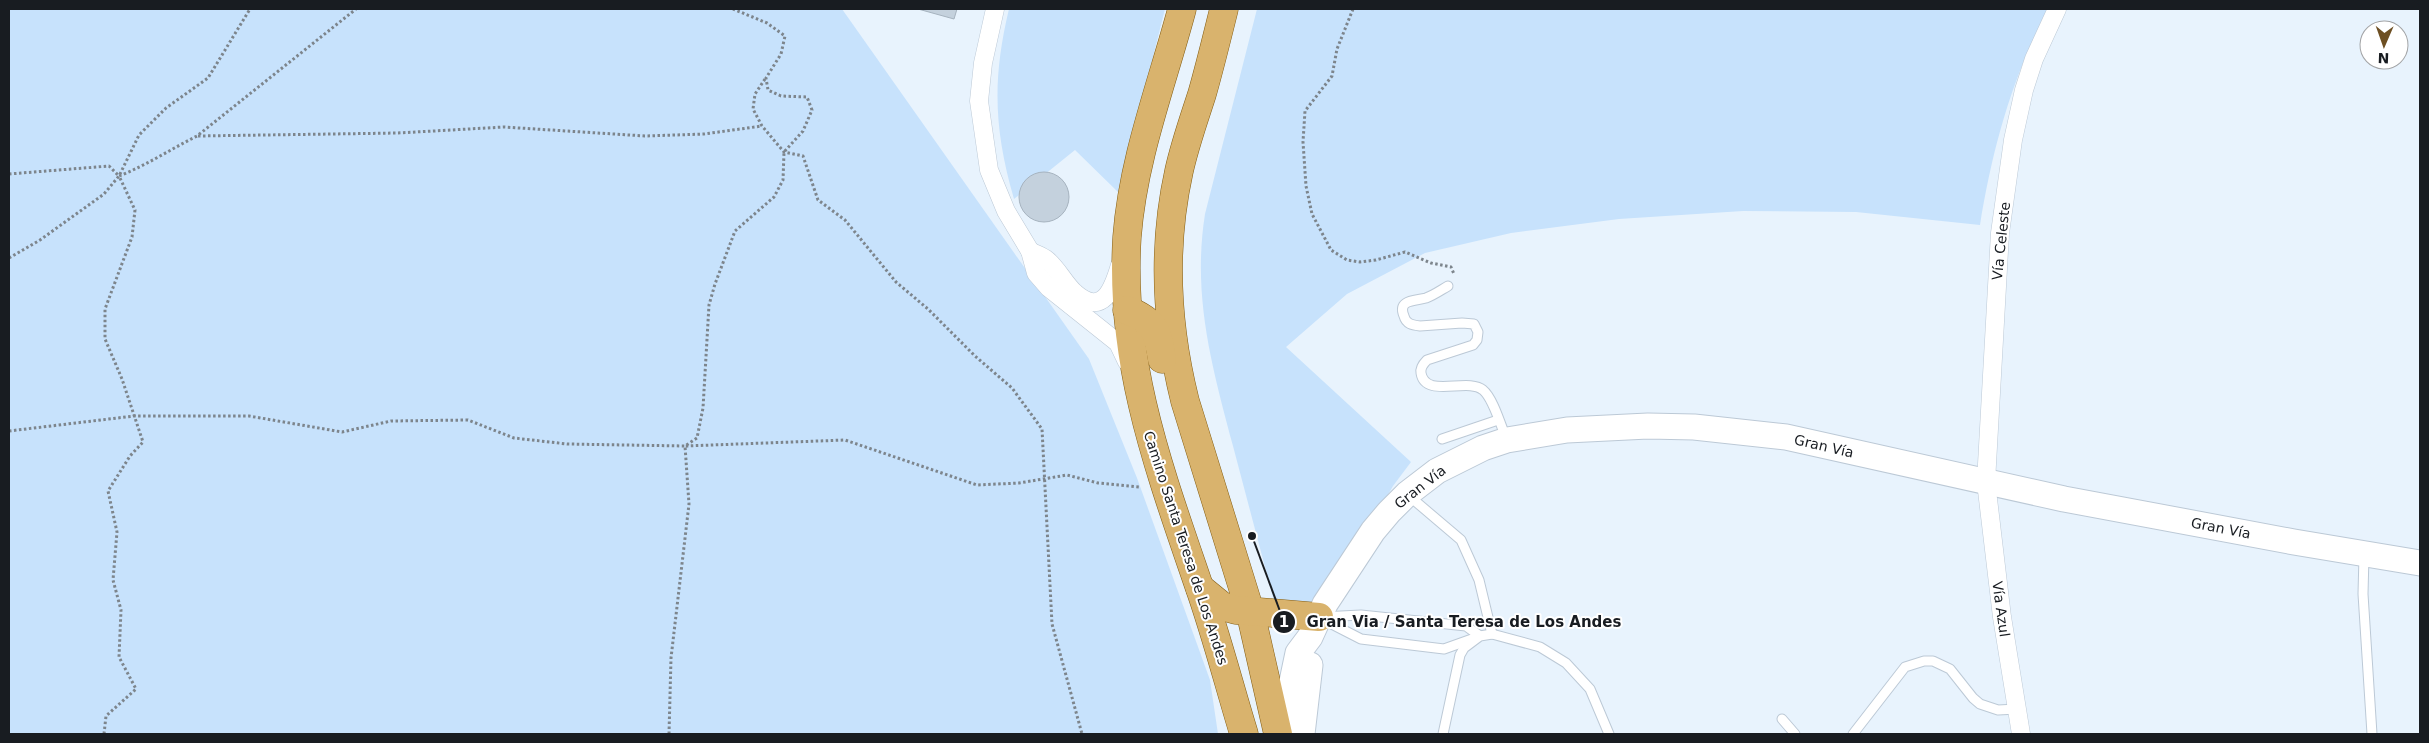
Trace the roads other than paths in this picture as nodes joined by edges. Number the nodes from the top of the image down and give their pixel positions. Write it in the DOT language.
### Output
graph roads {
  1 [pos="995,9"];
  2 [pos="1182,9"];
  3 [pos="1224,9"];
  4 [pos="2057,9"];
  5 [pos="1127,236"];
  6 [pos="1030,251"];
  7 [pos="1448,286"];
  8 [pos="1074,292"];
  9 [pos="1127,310"];
  10 [pos="1136,382"];
  11 [pos="1503,430"];
  12 [pos="1442,439"];
  13 [pos="1986,482"];
  14 [pos="1407,494"];
  15 [pos="1220,513"];
  16 [pos="2364,554"];
  17 [pos="2420,563"];
  18 [pos="1200,588"];
  19 [pos="1250,611"];
  20 [pos="1315,627"];
  21 [pos="1492,634"];
  22 [pos="1480,636"];
  23 [pos="2016,709"];
  24 [pos="1782,718"];
  25 [pos="1244,734"];
  26 [pos="1279,734"];
  27 [pos="1302,734"];
  28 [pos="1443,734"];
  29 [pos="1609,734"];
  30 [pos="1795,734"];
  31 [pos="1853,734"];
  32 [pos="2021,734"];
  33 [pos="2372,734"];
  1 -- 6 [label="street"];
  2 -- 5 [label="main road, Camino Santa Teresa de Los Andes"];
  3 -- 15 [label="main road"];
  4 -- 13 [label="street, Vía Celeste"];
  5 -- 8 [label="street"];
  5 -- 9 [label="main road, Camino Santa Teresa de Los Andes"];
  6 -- 8 [label="street"];
  6 -- 10 [label="street"];
  7 -- 11 [label="lane"];
  8 -- 9 [label="street"];
  9 -- 10 [label="main road, Camino Santa Teresa de Los Andes"];
  9 -- 15 [label="main road"];
  10 -- 18 [label="main road, Camino Santa Teresa de Los Andes"];
  11 -- 12 [label="lane"];
  11 -- 13 [label="main road, Gran Vía"];
  11 -- 14 [label="main road, Gran Vía"];
  13 -- 16 [label="main road, Gran Vía"];
  13 -- 23 [label="street, Vía Azul"];
  14 -- 20 [label="main road, Gran Vía"];
  14 -- 21 [label="lane"];
  15 -- 19 [label="main road"];
  16 -- 17 [label="main road, Gran Vía"];
  16 -- 33 [label="lane"];
  18 -- 19 [label="main road"];
  18 -- 25 [label="main road, Camino Santa Teresa de Los Andes"];
  19 -- 20 [label="main road"];
  19 -- 26 [label="main road"];
  20 -- 22 [label="lane"];
  20 -- 22 [label="lane"];
  20 -- 26 [label="main road, Gran Vía"];
  20 -- 27 [label="main road"];
  21 -- 22 [label="lane"];
  21 -- 29 [label="lane"];
  22 -- 28 [label="lane"];
  23 -- 31 [label="lane"];
  23 -- 32 [label="street, Vía Azul"];
  24 -- 30 [label="lane"];
}
